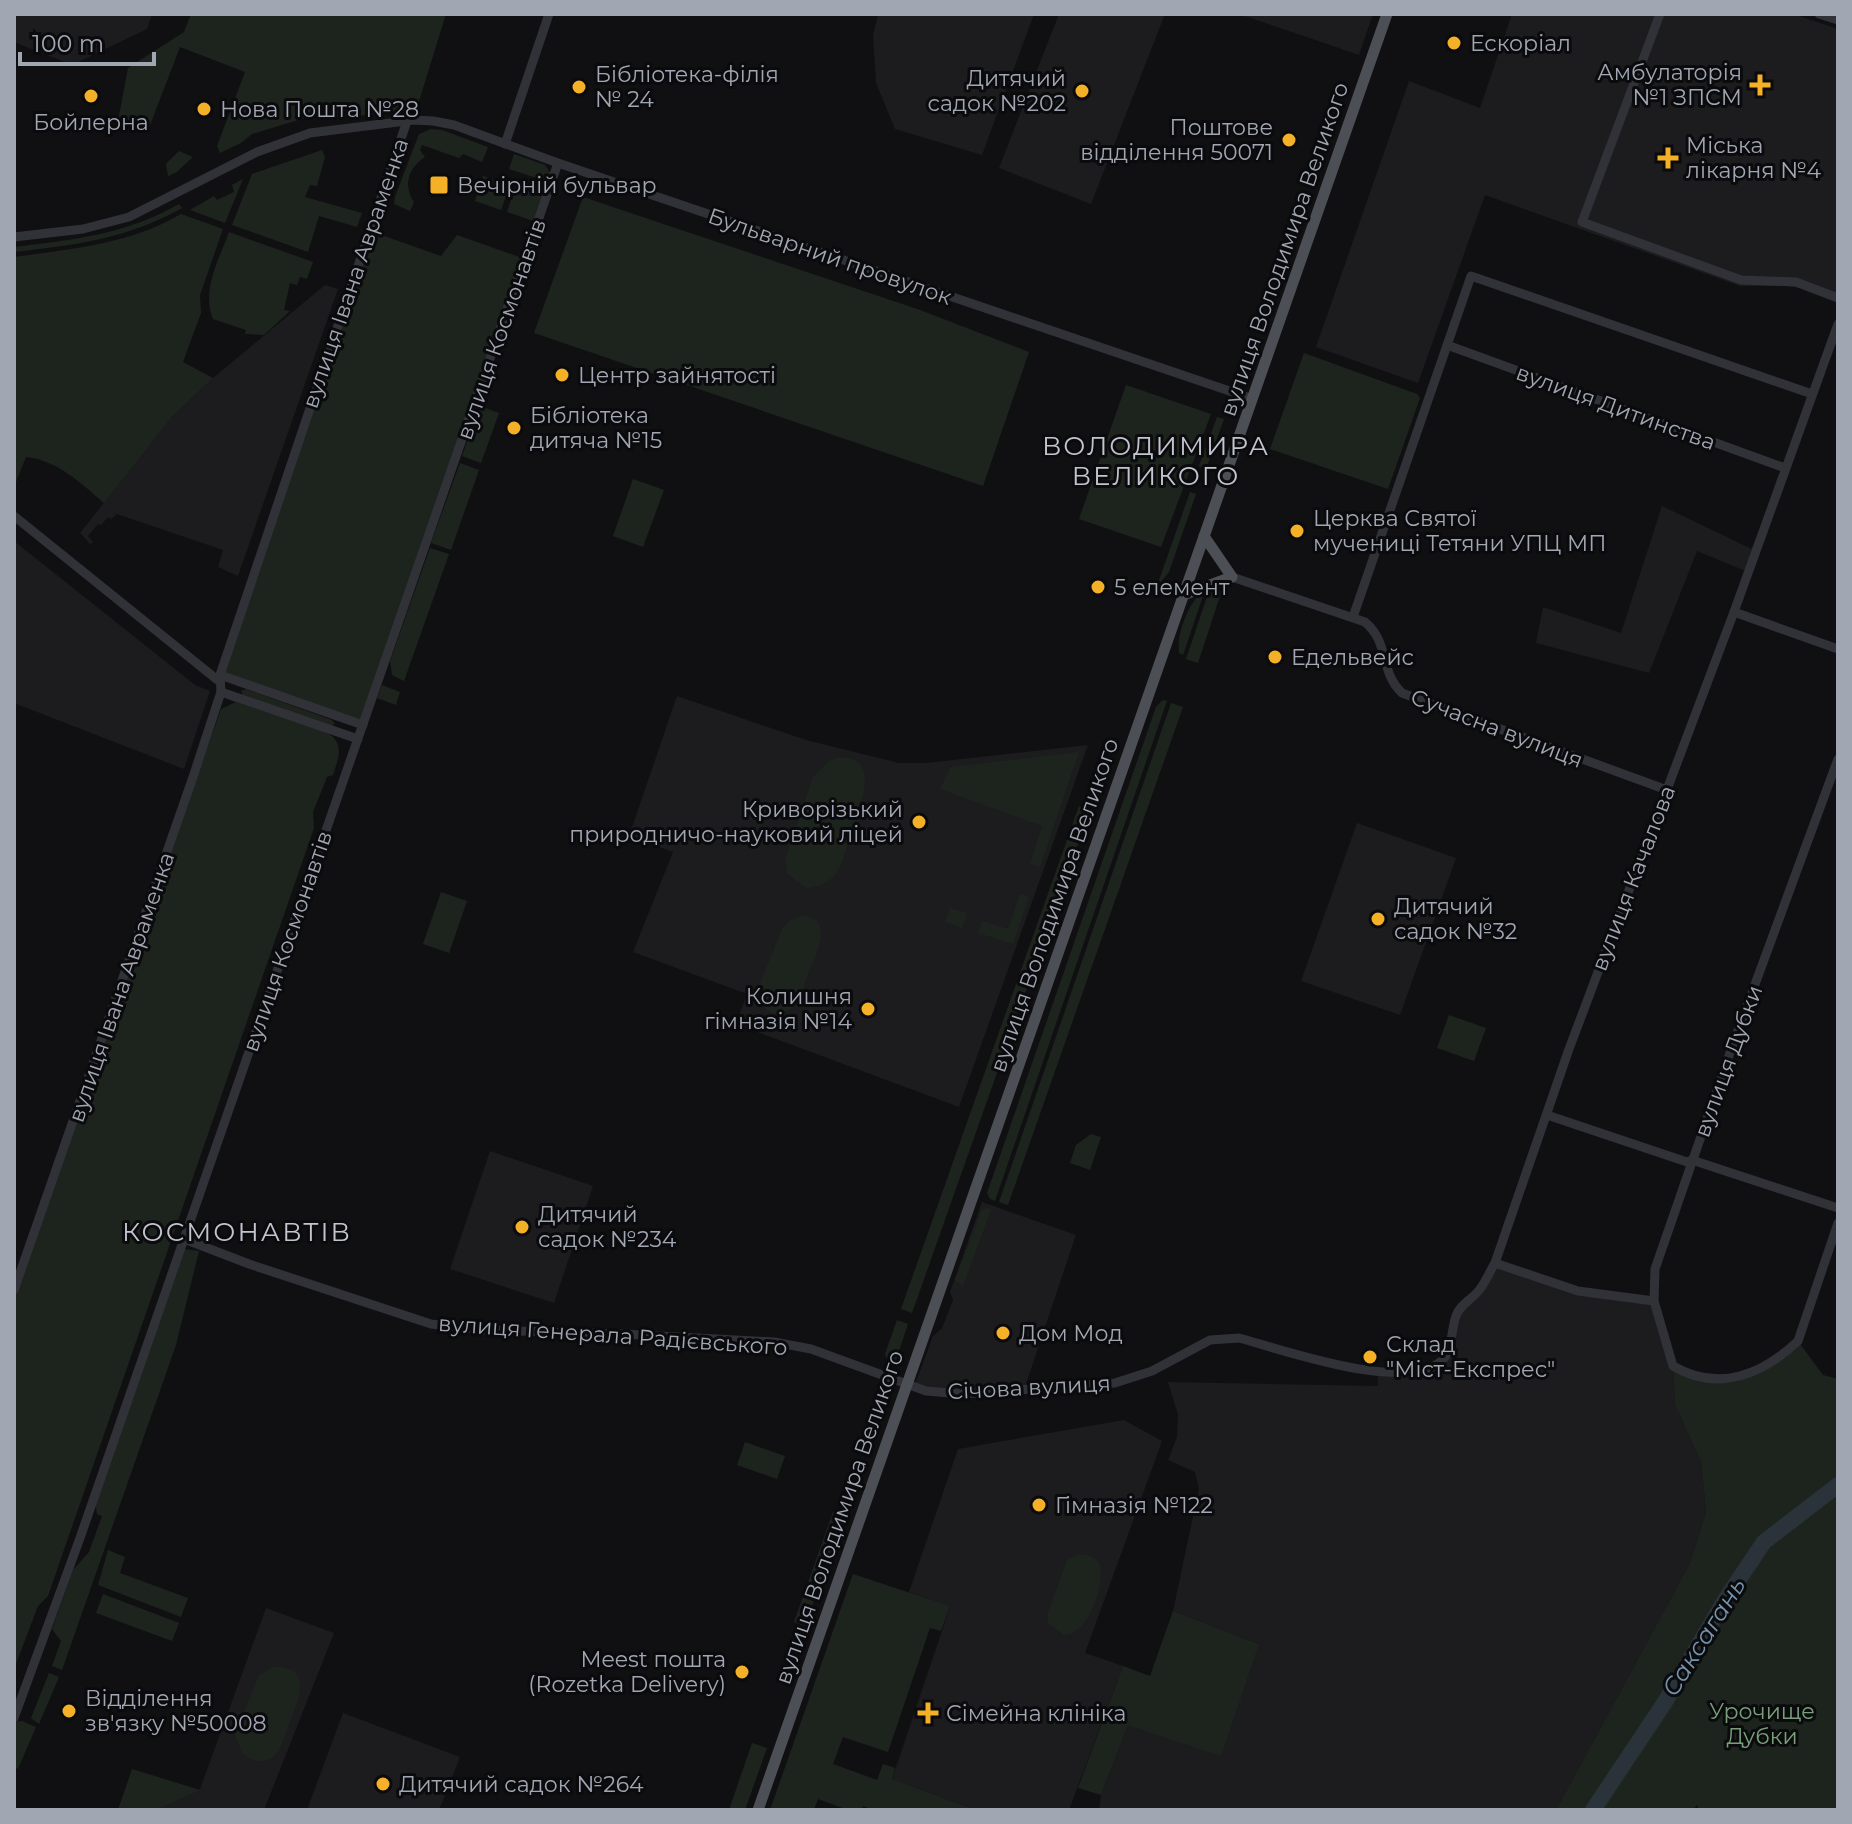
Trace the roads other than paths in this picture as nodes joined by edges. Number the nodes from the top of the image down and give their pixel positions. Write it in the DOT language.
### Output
graph roads {
  1 [pos="549,14"];
  2 [pos="1387,14"];
  3 [pos="1660,14"];
  4 [pos="1819,14"];
  5 [pos="1838,20"];
  6 [pos="407,121"];
  7 [pos="505,144"];
  8 [pos="558,163"];
  9 [pos="14,237"];
  10 [pos="1838,298"];
  11 [pos="1838,324"];
  12 [pos="1447,345"];
  13 [pos="1812,394"];
  14 [pos="1253,399"];
  15 [pos="1785,468"];
  16 [pos="14,516"];
  17 [pos="1204,536"];
  18 [pos="1232,577"];
  19 [pos="1183,595"];
  20 [pos="1734,612"];
  21 [pos="1353,617"];
  22 [pos="1838,649"];
  23 [pos="220,683"];
  24 [pos="363,725"];
  25 [pos="358,739"];
  26 [pos="1838,759"];
  27 [pos="1667,790"];
  28 [pos="1547,1115"];
  29 [pos="1692,1160"];
  30 [pos="1838,1208"];
  31 [pos="1838,1223"];
  32 [pos="184,1239"];
  33 [pos="1495,1263"];
  34 [pos="14,1290"];
  35 [pos="1654,1301"];
  36 [pos="1378,1373"];
  37 [pos="907,1384"];
  38 [pos="14,1718"];
  39 [pos="758,1810"];
  1 -- 7 [label="street"];
  2 -- 14 [label="main road, вулиця Володимира Великого"];
  3 -- 10 [label="street"];
  4 -- 5 [label="street"];
  6 -- 7 [label="street, Бульварний провулок"];
  6 -- 9 [label="street, вулиця Івана Авраменка"];
  6 -- 23 [label="street, вулиця Івана Авраменка"];
  7 -- 8 [label="street, Бульварний провулок"];
  8 -- 14 [label="street, Бульварний провулок"];
  8 -- 24 [label="street, вулиця Космонавтів"];
  11 -- 13 [label="street, вулиця Качалова"];
  12 -- 13 [label="street"];
  12 -- 15 [label="street, вулиця Дитинства"];
  12 -- 21 [label="street"];
  13 -- 15 [label="street, вулиця Качалова"];
  14 -- 17 [label="main road, вулиця Володимира Великого"];
  15 -- 20 [label="street, вулиця Качалова"];
  16 -- 23 [label="street"];
  17 -- 18 [label="main road"];
  17 -- 19 [label="main road, вулиця Володимира Великого"];
  18 -- 19 [label="main road"];
  18 -- 21 [label="street, Сучасна вулиця"];
  19 -- 37 [label="main road, вулиця Володимира Великого"];
  20 -- 22 [label="street"];
  20 -- 27 [label="street, вулиця Качалова"];
  21 -- 27 [label="street, Сучасна вулиця"];
  23 -- 24 [label="street"];
  23 -- 25 [label="street"];
  23 -- 34 [label="street, вулиця Івана Авраменка"];
  24 -- 25 [label="street, вулиця Космонавтів"];
  25 -- 32 [label="street, вулиця Космонавтів"];
  26 -- 29 [label="street, вулиця Дубки"];
  27 -- 28 [label="street, вулиця Качалова"];
  28 -- 29 [label="street"];
  28 -- 33 [label="street, вулиця Качалова"];
  29 -- 30 [label="street"];
  29 -- 35 [label="street, вулиця Дубки"];
  31 -- 35 [label="street, вулиця Дубки"];
  32 -- 37 [label="street, вулиця Генерала Радієвського"];
  32 -- 38 [label="street, вулиця Космонавтів"];
  33 -- 35 [label="street"];
  33 -- 36 [label="street, вулиця Качалова"];
  36 -- 37 [label="street, Січова вулиця"];
  37 -- 39 [label="main road, вулиця Володимира Великого"];
}
